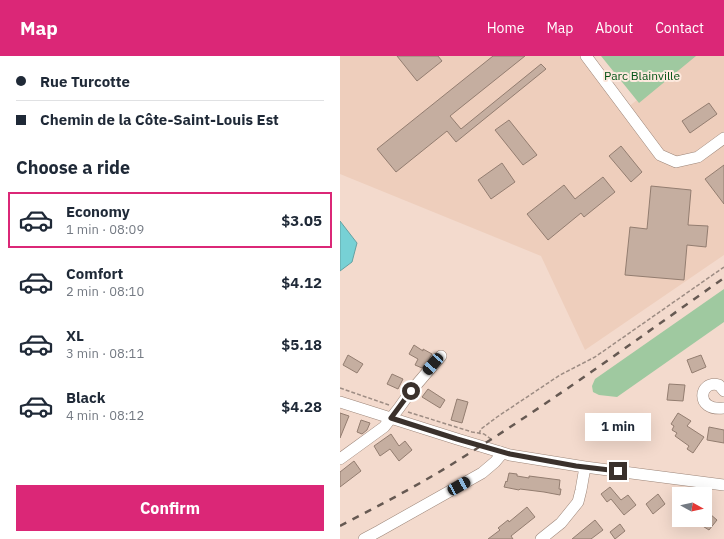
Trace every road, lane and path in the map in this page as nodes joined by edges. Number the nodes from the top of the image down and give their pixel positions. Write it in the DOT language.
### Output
graph roads {
  1 [pos="586,56"];
  2 [pos="724,138"];
  3 [pos="724,267"];
  4 [pos="441,356"];
  5 [pos="340,388"];
  6 [pos="724,390"];
  7 [pos="340,402"];
  8 [pos="388,405"];
  9 [pos="724,408"];
  10 [pos="409,412"];
  11 [pos="391,418"];
  12 [pos="501,452"];
  13 [pos="340,459"];
  14 [pos="585,467"];
  15 [pos="724,484"];
  16 [pos="364,539"];
  17 [pos="541,539"];
  1 -- 2 [label="street"];
  3 -- 10 [label="path"];
  4 -- 11 [label="street"];
  5 -- 8 [label="path"];
  6 -- 9 [label="street"];
  7 -- 11 [label="street"];
  11 -- 12 [label="street"];
  11 -- 13 [label="street"];
  12 -- 14 [label="street"];
  12 -- 16 [label="street"];
  14 -- 15 [label="street"];
  14 -- 17 [label="street"];
}
